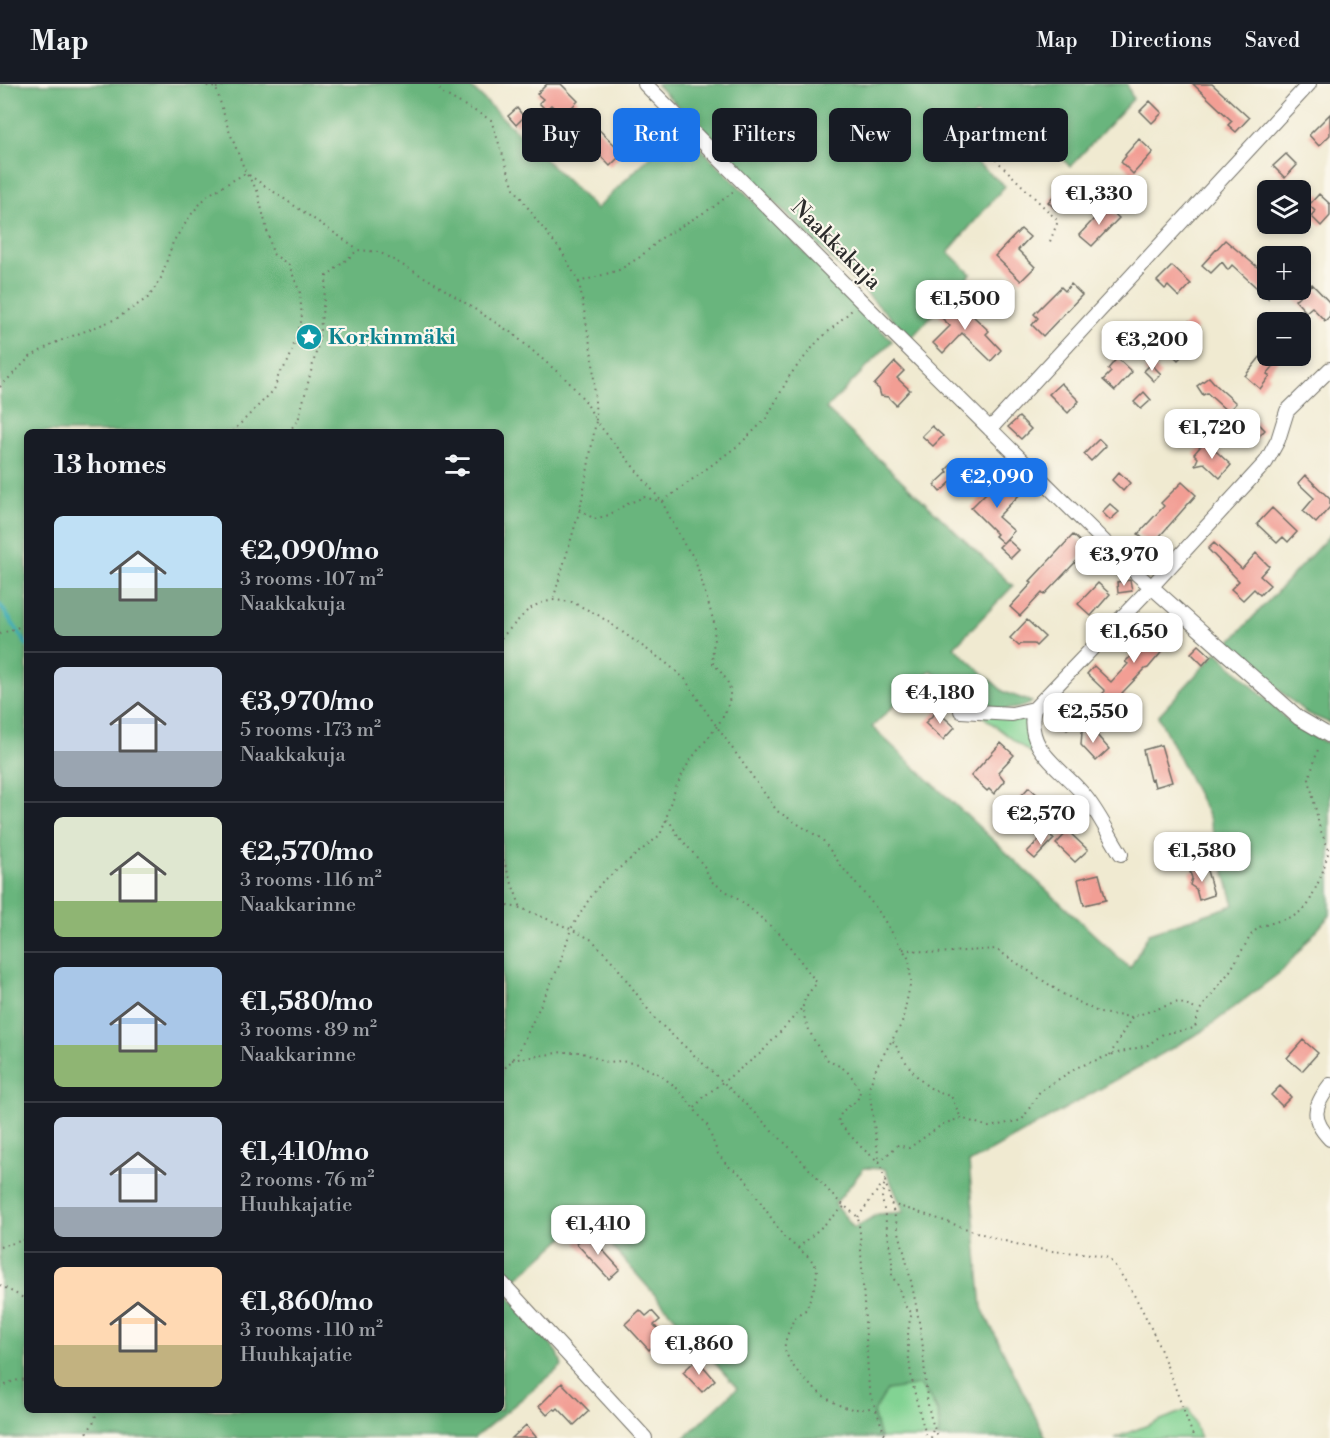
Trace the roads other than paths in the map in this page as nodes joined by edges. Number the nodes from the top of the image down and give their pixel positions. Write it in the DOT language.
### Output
graph roads {
  1 [pos="645,84"];
  2 [pos="1309,84"];
  3 [pos="1330,369"];
  4 [pos="990,429"];
  5 [pos="1152,586"];
  6 [pos="1034,709"];
  7 [pos="961,711"];
  8 [pos="1327,734"];
  9 [pos="1121,854"];
  10 [pos="1330,1085"];
  11 [pos="1330,1139"];
  12 [pos="504,1285"];
  13 [pos="645,1438"];
  1 -- 4 [label="street, Naakkakuja"];
  2 -- 4 [label="street"];
  3 -- 5 [label="street"];
  4 -- 5 [label="street, Naakkakuja"];
  5 -- 6 [label="street"];
  5 -- 8 [label="street, Naakkakuja"];
  6 -- 7 [label="street"];
  6 -- 9 [label="street"];
  10 -- 11 [label="street"];
  12 -- 13 [label="street"];
}
